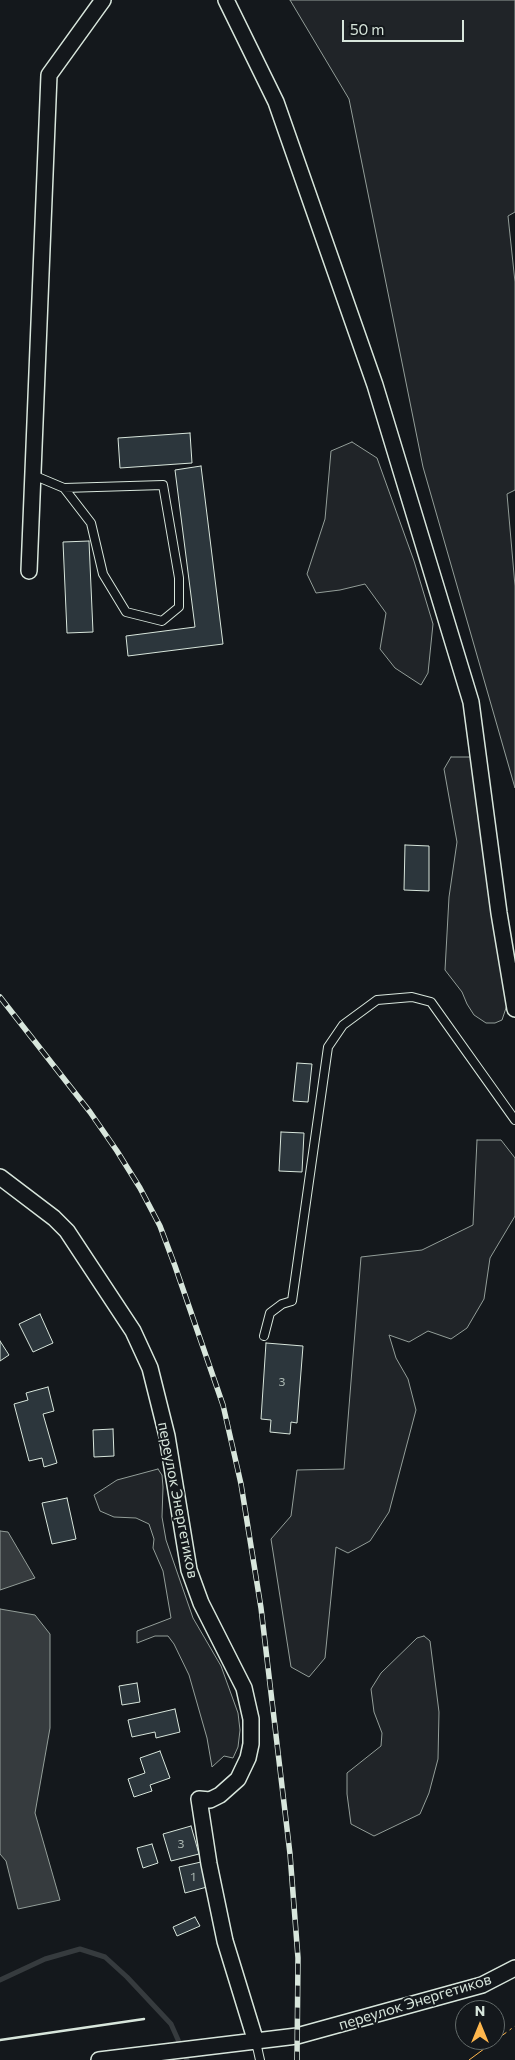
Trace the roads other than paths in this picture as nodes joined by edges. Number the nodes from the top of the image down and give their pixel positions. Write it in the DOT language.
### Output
graph roads {
  1 [pos="103,0"];
  2 [pos="226,0"];
  3 [pos="33,475"];
  4 [pos="64,488"];
  5 [pos="29,571"];
  6 [pos="515,1009"];
  7 [pos="515,1120"];
  8 [pos="0,1177"];
  9 [pos="264,1336"];
  10 [pos="515,1968"];
  11 [pos="256,2042"];
  12 [pos="99,2060"];
  13 [pos="260,2060"];
  1 -- 3 [label="street"];
  2 -- 6 [label="street"];
  3 -- 4 [label="lane"];
  3 -- 5 [label="street"];
  4 -- 4 [label="lane"];
  7 -- 9 [label="lane"];
  8 -- 11 [label="street, переулок Энергетиков"];
  10 -- 11 [label="street, переулок Энергетиков"];
  11 -- 12 [label="street, переулок Энергетиков"];
  11 -- 13 [label="lane"];
}
